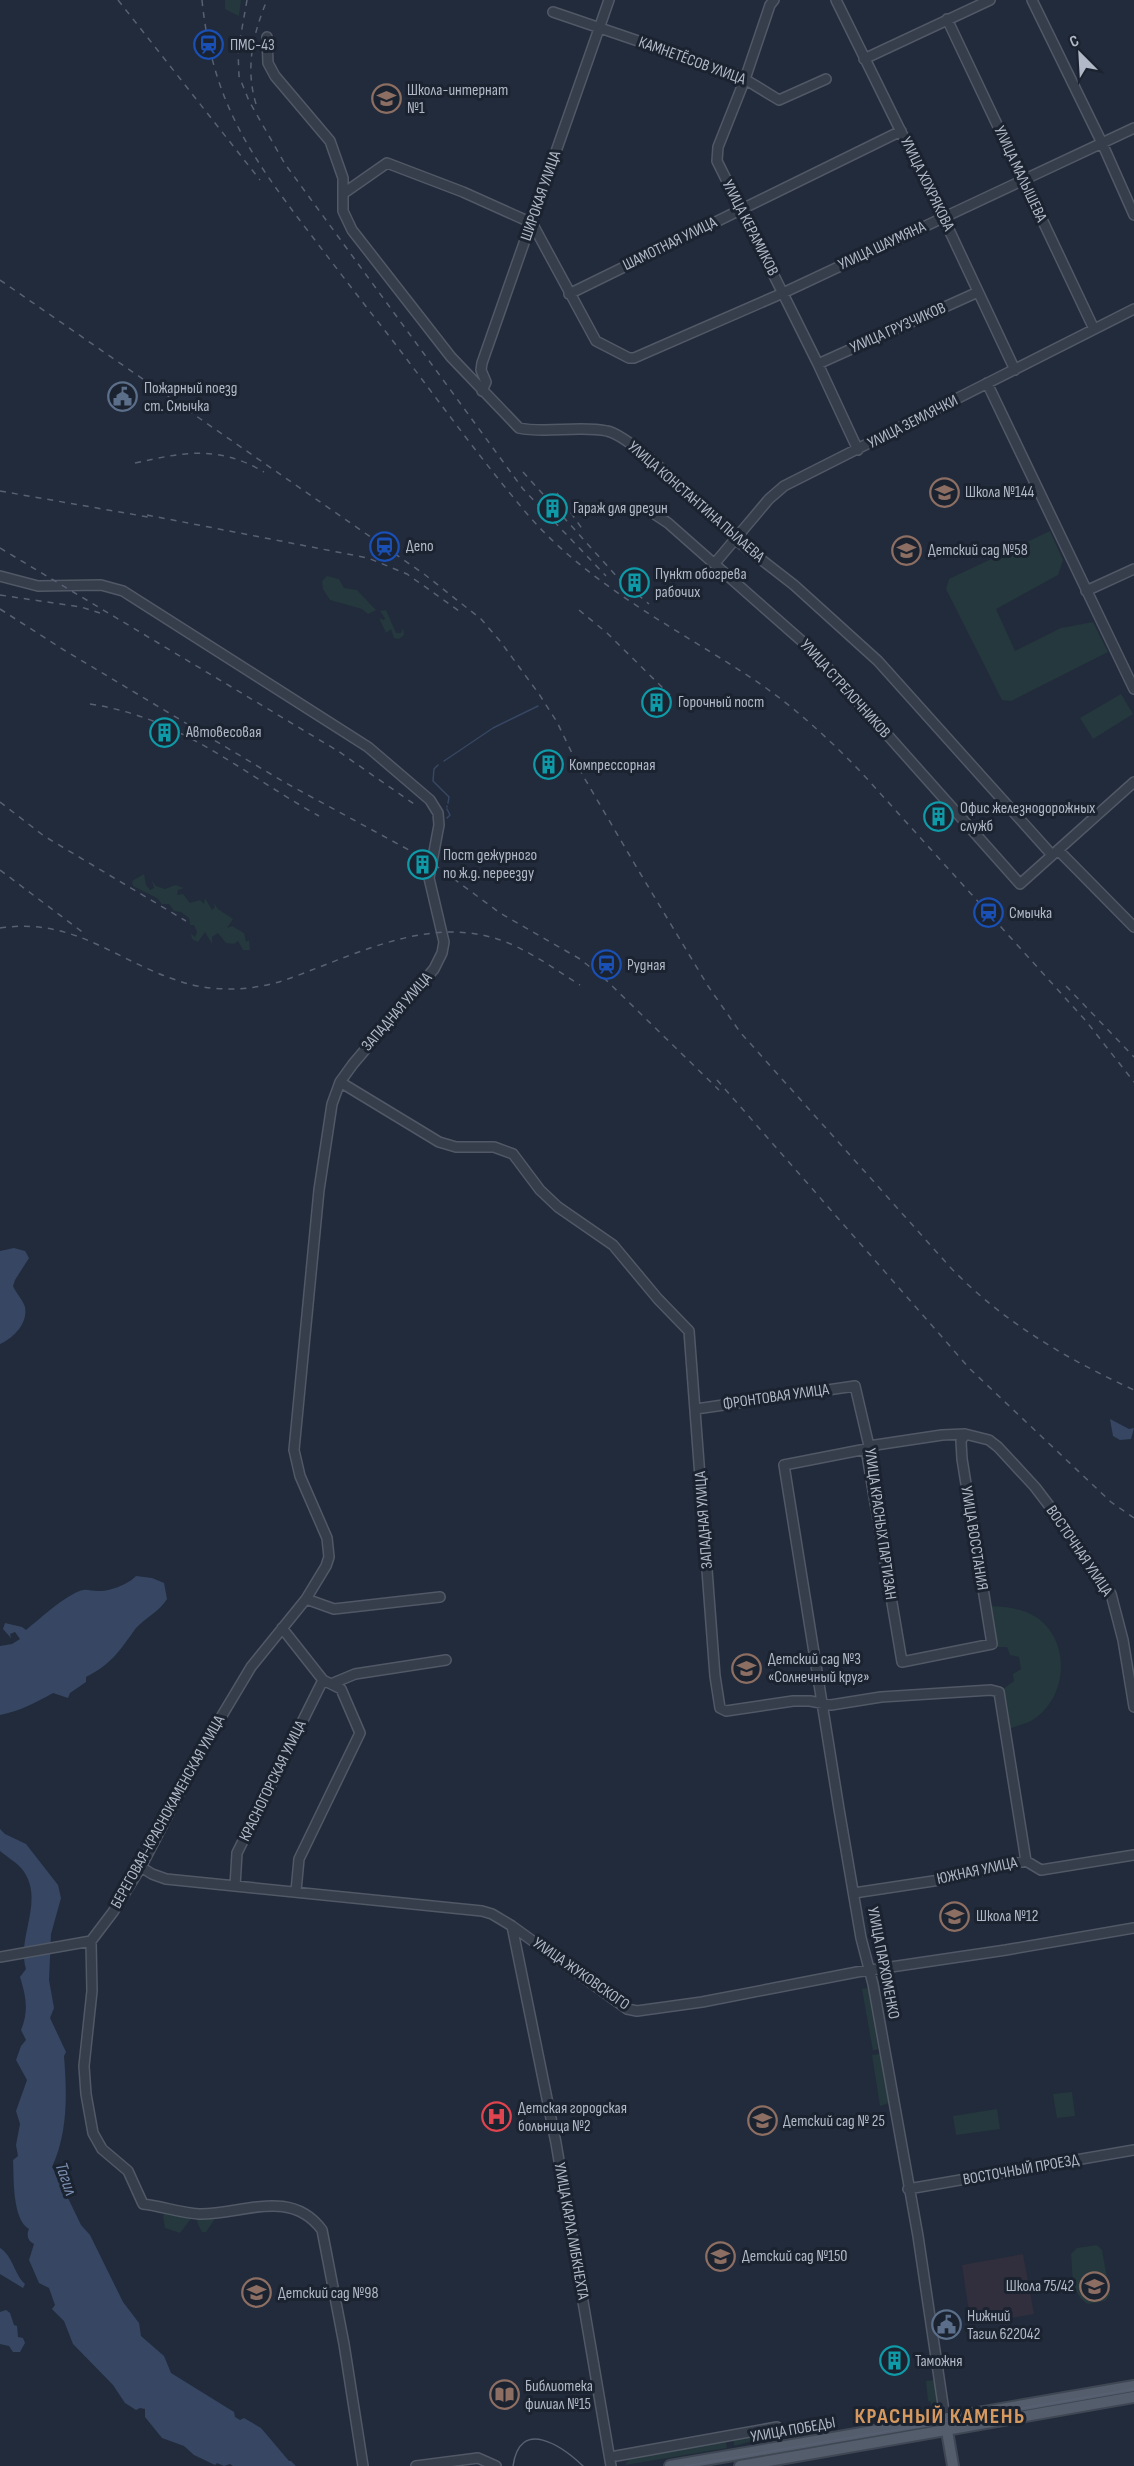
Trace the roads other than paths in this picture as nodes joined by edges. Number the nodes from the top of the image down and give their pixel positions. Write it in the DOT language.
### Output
graph roads {
  1 [pos="609,0"];
  2 [pos="774,0"];
  3 [pos="836,0"];
  4 [pos="990,0"];
  5 [pos="1032,0"];
  6 [pos="553,12"];
  7 [pos="947,19"];
  8 [pos="600,28"];
  9 [pos="267,38"];
  10 [pos="864,60"];
  11 [pos="745,79"];
  12 [pos="826,79"];
  13 [pos="1134,128"];
  14 [pos="901,131"];
  15 [pos="1102,143"];
  16 [pos="1022,179"];
  17 [pos="344,193"];
  18 [pos="741,209"];
  19 [pos="1134,215"];
  20 [pos="943,217"];
  21 [pos="532,223"];
  22 [pos="978,292"];
  23 [pos="783,293"];
  24 [pos="569,294"];
  25 [pos="1134,309"];
  26 [pos="1094,329"];
  27 [pos="818,364"];
  28 [pos="1015,370"];
  29 [pos="987,383"];
  30 [pos="482,391"];
  31 [pos="858,450"];
  32 [pos="653,513"];
  33 [pos="736,540"];
  34 [pos="715,563"];
  35 [pos="1134,569"];
  36 [pos="0,576"];
  37 [pos="1086,591"];
  38 [pos="1134,689"];
  39 [pos="1133,785"];
  40 [pos="1055,853"];
  41 [pos="1134,927"];
  42 [pos="340,1082"];
  43 [pos="855,1386"];
  44 [pos="696,1409"];
  45 [pos="965,1434"];
  46 [pos="867,1448"];
  47 [pos="440,1597"];
  48 [pos="306,1599"];
  49 [pos="282,1628"];
  50 [pos="446,1660"];
  51 [pos="902,1662"];
  52 [pos="327,1682"];
  53 [pos="821,1705"];
  54 [pos="1134,1707"];
  55 [pos="1134,1855"];
  56 [pos="1026,1861"];
  57 [pos="141,1867"];
  58 [pos="235,1886"];
  59 [pos="296,1891"];
  60 [pos="854,1893"];
  61 [pos="512,1926"];
  62 [pos="1134,1928"];
  63 [pos="91,1941"];
  64 [pos="2,1957"];
  65 [pos="868,1972"];
  66 [pos="1134,2150"];
  67 [pos="908,2188"];
  68 [pos="1134,2386"];
  69 [pos="1134,2397"];
  70 [pos="946,2424"];
  71 [pos="777,2427"];
  72 [pos="616,2456"];
  73 [pos="363,2466"];
  74 [pos="416,2466"];
  75 [pos="496,2466"];
  76 [pos="611,2466"];
  77 [pos="670,2466"];
  78 [pos="740,2466"];
  79 [pos="952,2466"];
  1 -- 8 [label="street, ШИРОКАЯ УЛИЦА"];
  2 -- 11 [label="street, УЛИЦА КЕРАМИКОВ"];
  3 -- 10 [label="street, УЛИЦА ХОХРЯКОВА"];
  4 -- 7 [label="street"];
  5 -- 15 [label="street"];
  6 -- 8 [label="street, КАМНЕТЁСОВ УЛИЦА"];
  7 -- 10 [label="street"];
  7 -- 16 [label="street, УЛИЦА МАЛЫШЕВА"];
  8 -- 11 [label="street, КАМНЕТЁСОВ УЛИЦА"];
  8 -- 21 [label="street, ШИРОКАЯ УЛИЦА"];
  9 -- 17 [label="street, УЛИЦА КОНСТАНТИНА ПЫЛАЕВА"];
  10 -- 14 [label="street, УЛИЦА ХОХРЯКОВА"];
  11 -- 12 [label="street, КАМНЕТЁСОВ УЛИЦА"];
  11 -- 18 [label="street, УЛИЦА КЕРАМИКОВ"];
  13 -- 15 [label="street, УЛИЦА ШАУМЯНА"];
  14 -- 18 [label="street, ШАМОТНАЯ УЛИЦА"];
  14 -- 20 [label="street, УЛИЦА ХОХРЯКОВА"];
  15 -- 16 [label="street, УЛИЦА ШАУМЯНА"];
  15 -- 19 [label="street"];
  16 -- 20 [label="street, УЛИЦА ШАУМЯНА"];
  16 -- 26 [label="street, УЛИЦА МАЛЫШЕВА"];
  17 -- 21 [label="street"];
  17 -- 30 [label="street, УЛИЦА КОНСТАНТИНА ПЫЛАЕВА"];
  18 -- 23 [label="street, УЛИЦА КЕРАМИКОВ"];
  18 -- 24 [label="street, ШАМОТНАЯ УЛИЦА"];
  20 -- 22 [label="street, УЛИЦА ХОХРЯКОВА"];
  20 -- 23 [label="street, УЛИЦА ШАУМЯНА"];
  21 -- 24 [label="street"];
  21 -- 30 [label="street, ШИРОКАЯ УЛИЦА"];
  22 -- 27 [label="street, УЛИЦА ГРУЗЧИКОВ"];
  22 -- 28 [label="street, УЛИЦА ХОХРЯКОВА"];
  23 -- 24 [label="street, УЛИЦА ШАУМЯНА"];
  23 -- 27 [label="street, УЛИЦА КЕРАМИКОВ"];
  25 -- 26 [label="street, УЛИЦА ЗЕМЛЯЧКИ"];
  26 -- 28 [label="street, УЛИЦА ЗЕМЛЯЧКИ"];
  27 -- 31 [label="street, УЛИЦА КЕРАМИКОВ"];
  28 -- 29 [label="street, УЛИЦА ЗЕМЛЯЧКИ"];
  29 -- 31 [label="street, УЛИЦА ЗЕМЛЯЧКИ"];
  29 -- 37 [label="street"];
  30 -- 33 [label="street, УЛИЦА КОНСТАНТИНА ПЫЛАЕВА"];
  31 -- 33 [label="street, УЛИЦА ЗЕМЛЯЧКИ"];
  32 -- 34 [label="street, УЛИЦА СТРЕЛОЧНИКОВ"];
  33 -- 34 [label="street, УЛИЦА ЗЕМЛЯЧКИ"];
  33 -- 40 [label="street, УЛИЦА КОНСТАНТИНА ПЫЛАЕВА"];
  34 -- 40 [label="street, УЛИЦА СТРЕЛОЧНИКОВ"];
  35 -- 37 [label="street"];
  36 -- 42 [label="street, ЗАПАДНАЯ УЛИЦА"];
  37 -- 38 [label="street"];
  39 -- 40 [label="street"];
  40 -- 41 [label="street, УЛИЦА КОНСТАНТИНА ПЫЛАЕВА"];
  42 -- 44 [label="street, ЗАПАДНАЯ УЛИЦА"];
  42 -- 48 [label="street, ЗАПАДНАЯ УЛИЦА"];
  43 -- 44 [label="street, ФРОНТОВАЯ УЛИЦА"];
  43 -- 46 [label="street, УЛИЦА КРАСНЫХ ПАРТИЗАН"];
  44 -- 53 [label="street, ЗАПАДНАЯ УЛИЦА"];
  45 -- 46 [label="street"];
  45 -- 51 [label="street, УЛИЦА ВОССТАНИЯ"];
  45 -- 54 [label="street, ВОСТОЧНАЯ УЛИЦА"];
  46 -- 51 [label="street, УЛИЦА КРАСНЫХ ПАРТИЗАН"];
  46 -- 53 [label="street, УЛИЦА ПАРХОМЕНКО"];
  47 -- 48 [label="street"];
  48 -- 49 [label="street, БЕРЕГОВАЯ-КРАСНОКАМЕНСКАЯ УЛИЦА"];
  49 -- 52 [label="street"];
  49 -- 57 [label="street, БЕРЕГОВАЯ-КРАСНОКАМЕНСКАЯ УЛИЦА"];
  50 -- 52 [label="street"];
  52 -- 58 [label="street, КРАСНОГОРСКАЯ УЛИЦА"];
  52 -- 59 [label="street"];
  53 -- 56 [label="street"];
  53 -- 60 [label="street, УЛИЦА ПАРХОМЕНКО"];
  55 -- 56 [label="street, ЮЖНАЯ УЛИЦА"];
  56 -- 60 [label="street, ЮЖНАЯ УЛИЦА"];
  57 -- 58 [label="street, УЛИЦА ЖУКОВСКОГО"];
  57 -- 63 [label="street, БЕРЕГОВАЯ-КРАСНОКАМЕНСКАЯ УЛИЦА"];
  58 -- 59 [label="street, УЛИЦА ЖУКОВСКОГО"];
  59 -- 61 [label="street, УЛИЦА ЖУКОВСКОГО"];
  60 -- 65 [label="street, УЛИЦА ПАРХОМЕНКО"];
  61 -- 65 [label="street, УЛИЦА ЖУКОВСКОГО"];
  61 -- 76 [label="street, УЛИЦА КАРЛА ЛИБКНЕХТА"];
  62 -- 65 [label="street, УЛИЦА ЖУКОВСКОГО"];
  63 -- 64 [label="street"];
  63 -- 73 [label="street"];
  65 -- 67 [label="street, УЛИЦА ПАРХОМЕНКО"];
  66 -- 67 [label="street, ВОСТОЧНЫЙ ПРОЕЗД"];
  67 -- 70 [label="street, УЛИЦА ПАРХОМЕНКО"];
  68 -- 70 [label="main road, УЛИЦА ПОБЕДЫ"];
  69 -- 70 [label="main road, УЛИЦА ПОБЕДЫ"];
  70 -- 77 [label="main road, УЛИЦА ПОБЕДЫ"];
  70 -- 78 [label="main road, УЛИЦА ПОБЕДЫ"];
  70 -- 79 [label="main road, УЛИЦА ПАРХОМЕНКО"];
  71 -- 72 [label="street"];
  74 -- 75 [label="street"];
}
